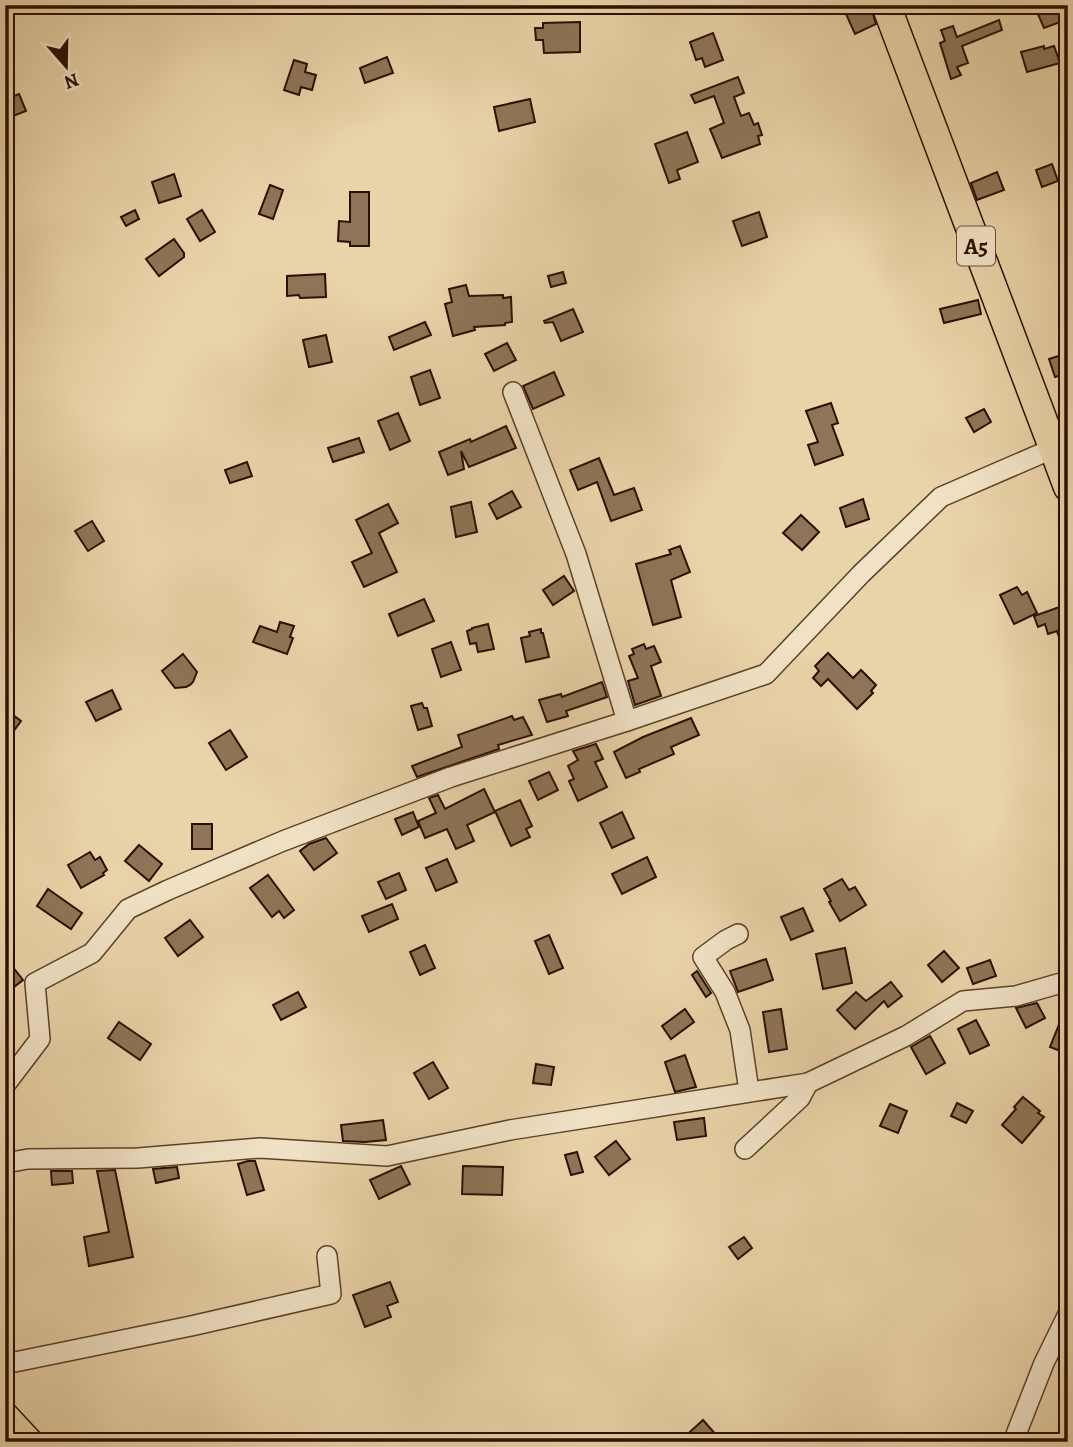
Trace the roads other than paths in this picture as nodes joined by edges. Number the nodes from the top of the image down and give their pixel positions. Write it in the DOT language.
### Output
graph roads {
  1 [pos="886,5"];
  2 [pos="513,392"];
  3 [pos="1052,449"];
  4 [pos="1068,487"];
  5 [pos="627,721"];
  6 [pos="738,934"];
  7 [pos="1068,981"];
  8 [pos="808,1083"];
  9 [pos="5,1085"];
  10 [pos="749,1091"];
  11 [pos="745,1150"];
  12 [pos="5,1163"];
  13 [pos="327,1255"];
  14 [pos="1068,1314"];
  15 [pos="5,1364"];
  16 [pos="5,1414"];
  17 [pos="31,1442"];
  18 [pos="1013,1442"];
  1 -- 3 [label="highway, A5"];
  2 -- 5 [label="street"];
  3 -- 4 [label="highway, A5"];
  3 -- 5 [label="street"];
  5 -- 9 [label="street"];
  6 -- 10 [label="street"];
  7 -- 8 [label="street"];
  8 -- 10 [label="street"];
  8 -- 11 [label="street"];
  10 -- 12 [label="street"];
  13 -- 15 [label="street"];
  14 -- 18 [label="street"];
  16 -- 17 [label="main road"];
}
